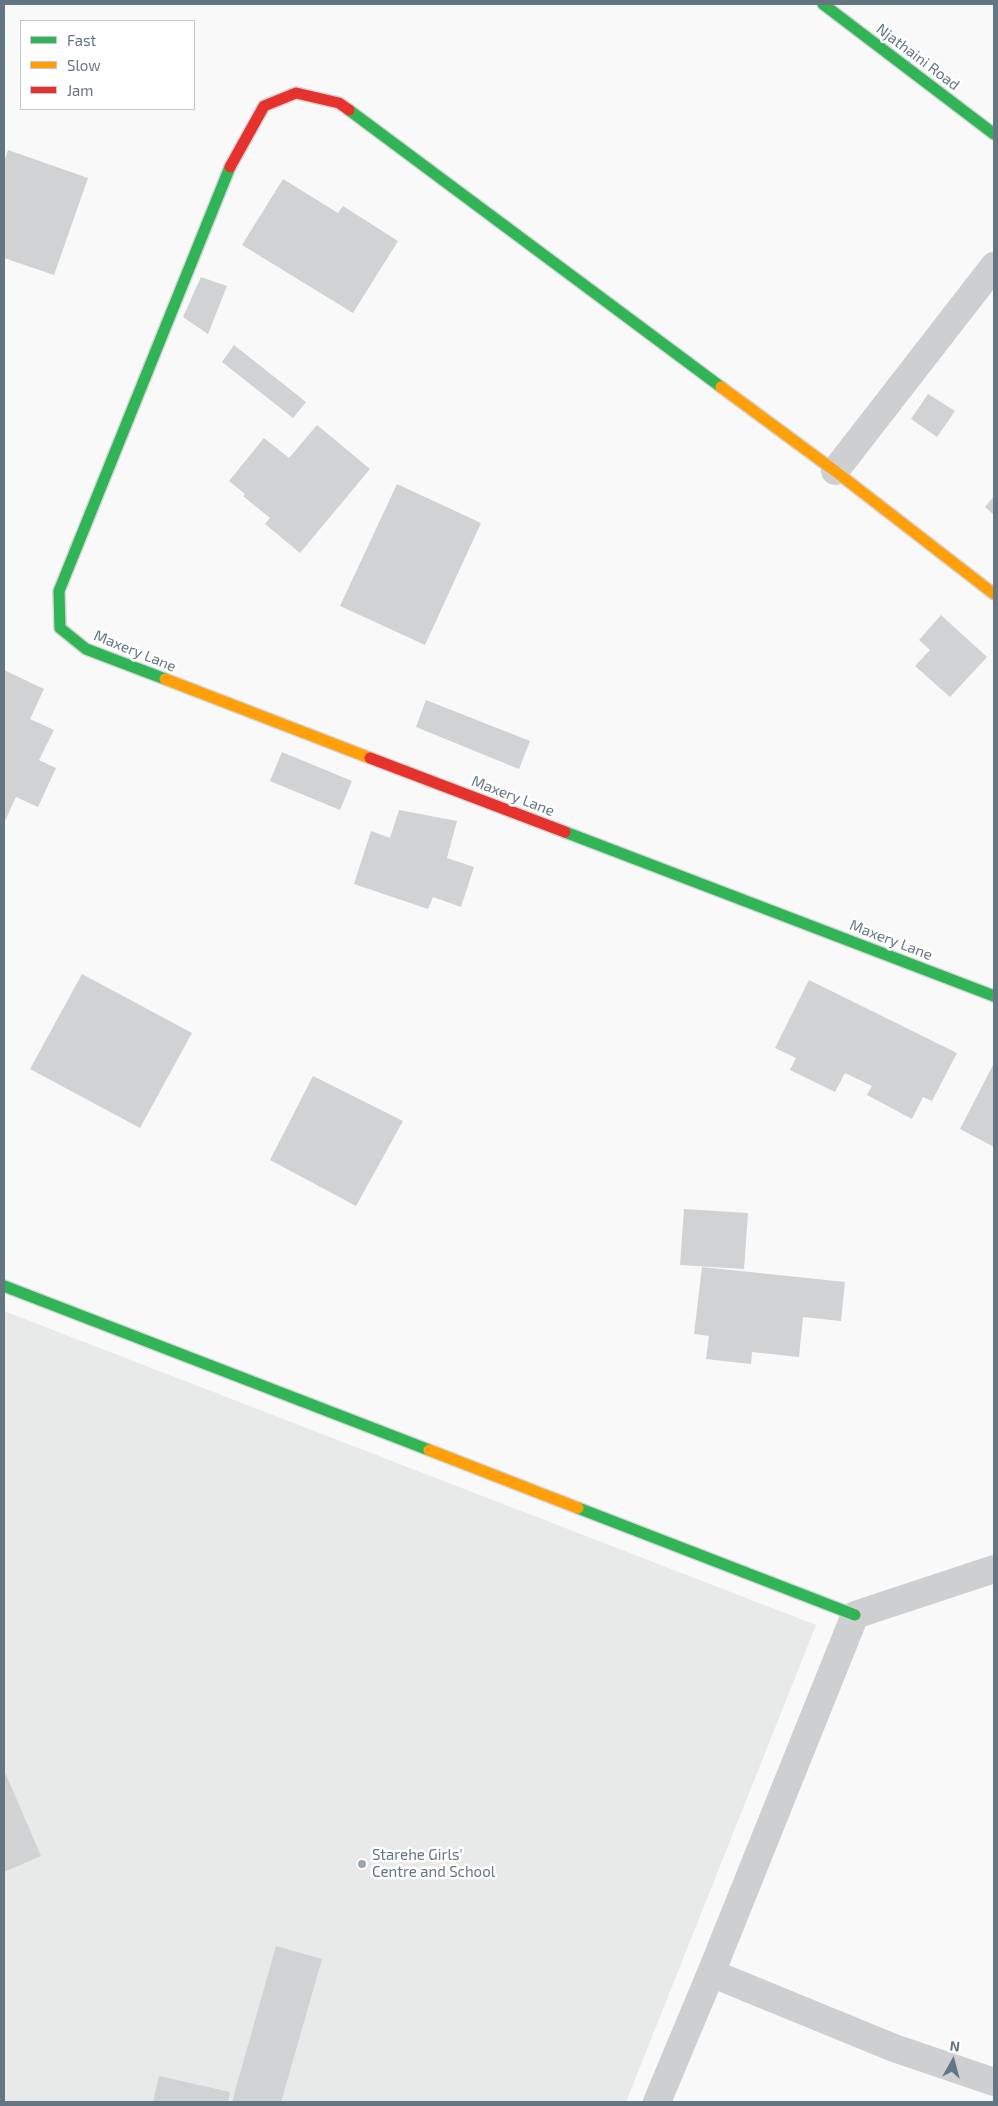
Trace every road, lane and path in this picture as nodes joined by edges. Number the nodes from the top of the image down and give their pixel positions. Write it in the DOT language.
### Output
graph roads {
  1 [pos="823,4"];
  2 [pos="994,134"];
  3 [pos="994,266"];
  4 [pos="836,471"];
  5 [pos="994,594"];
  6 [pos="994,996"];
  7 [pos="4,1286"];
  8 [pos="994,1569"];
  9 [pos="854,1615"];
  10 [pos="711,1973"];
  11 [pos="994,2082"];
  12 [pos="657,2102"];
  1 -- 2 [label="street, Njathaini Road"];
  3 -- 4 [label="street"];
  4 -- 5 [label="street"];
  4 -- 6 [label="street, Maxery Lane"];
  7 -- 9 [label="street"];
  8 -- 9 [label="street"];
  9 -- 10 [label="street"];
  10 -- 11 [label="street"];
  10 -- 12 [label="street"];
}
